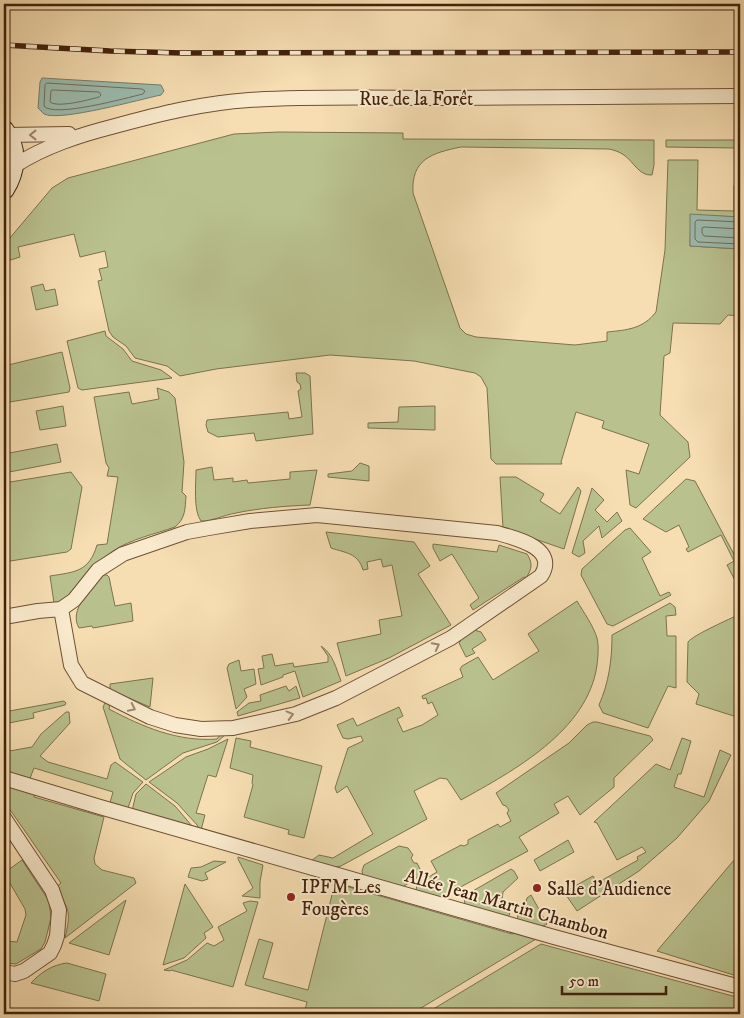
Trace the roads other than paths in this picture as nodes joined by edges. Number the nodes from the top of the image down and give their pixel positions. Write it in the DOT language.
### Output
graph roads {
  1 [pos="740,96"];
  2 [pos="95,131"];
  3 [pos="5,133"];
  4 [pos="14,166"];
  5 [pos="4,189"];
  6 [pos="61,609"];
  7 [pos="4,618"];
  8 [pos="4,778"];
  9 [pos="4,818"];
  10 [pos="4,972"];
  11 [pos="740,986"];
  1 -- 2 [label="street, Rue de la Forêt"];
  2 -- 3 [label="street, Rue de la Forêt, one-way"];
  2 -- 4 [label="street, Rue de la Forêt"];
  3 -- 4 [label="main road, Rue de la Forêt"];
  4 -- 5 [label="main road"];
  6 -- 6 [label="street, one-way"];
  6 -- 7 [label="street"];
  8 -- 11 [label="street, Allée Jean Martin Chambon"];
  9 -- 10 [label="street"];
}
